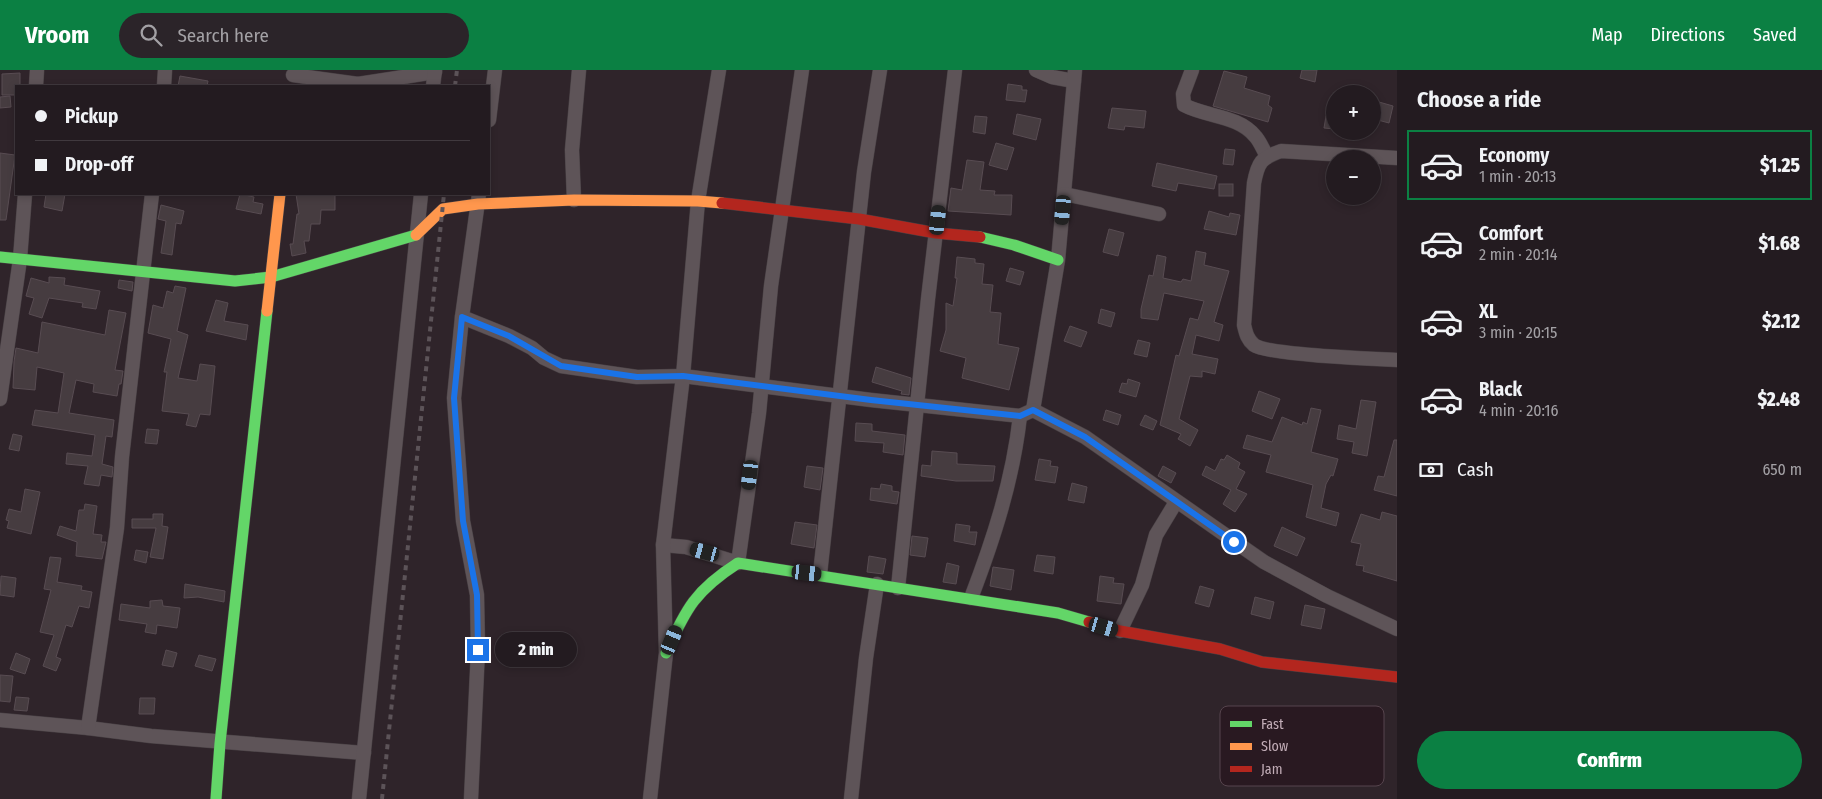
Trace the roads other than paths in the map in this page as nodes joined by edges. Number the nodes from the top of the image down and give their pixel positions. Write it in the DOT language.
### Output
graph roads {
  1 [pos="37,70"];
  2 [pos="165,70"];
  3 [pos="495,70"];
  4 [pos="579,70"];
  5 [pos="719,70"];
  6 [pos="802,70"];
  7 [pos="880,70"];
  8 [pos="956,70"];
  9 [pos="1036,70"];
  10 [pos="1192,70"];
  11 [pos="435,71"];
  12 [pos="1075,75"];
  13 [pos="292,77"];
  14 [pos="36,85"];
  15 [pos="164,85"];
  16 [pos="433,85"];
  17 [pos="490,112"];
  18 [pos="1397,154"];
  19 [pos="1266,156"];
  20 [pos="1064,194"];
  21 [pos="25,195"];
  22 [pos="152,195"];
  23 [pos="280,195"];
  24 [pos="421,195"];
  25 [pos="479,199"];
  26 [pos="574,200"];
  27 [pos="698,201"];
  28 [pos="781,209"];
  29 [pos="1159,214"];
  30 [pos="859,219"];
  31 [pos="936,233"];
  32 [pos="416,235"];
  33 [pos="0,257"];
  34 [pos="20,259"];
  35 [pos="1058,260"];
  36 [pos="144,272"];
  37 [pos="270,277"];
  38 [pos="462,317"];
  39 [pos="1397,360"];
  40 [pos="683,376"];
  41 [pos="760,385"];
  42 [pos="838,396"];
  43 [pos="0,399"];
  44 [pos="918,405"];
  45 [pos="1033,410"];
  46 [pos="1020,416"];
  47 [pos="1176,502"];
  48 [pos="663,544"];
  49 [pos="738,563"];
  50 [pos="820,574"];
  51 [pos="877,584"];
  52 [pos="898,588"];
  53 [pos="971,598"];
  54 [pos="1397,629"];
  55 [pos="1120,631"];
  56 [pos="666,653"];
  57 [pos="1397,677"];
  58 [pos="0,720"];
  59 [pos="88,728"];
  60 [pos="220,743"];
  61 [pos="364,753"];
  62 [pos="216,799"];
  63 [pos="359,799"];
  64 [pos="471,799"];
  65 [pos="650,799"];
  66 [pos="851,799"];
  1 -- 14 [label="street"];
  2 -- 15 [label="street"];
  3 -- 17 [label="street"];
  4 -- 26 [label="street"];
  5 -- 27 [label="street"];
  6 -- 28 [label="street"];
  7 -- 30 [label="street"];
  8 -- 31 [label="street"];
  9 -- 12 [label="street"];
  10 -- 19 [label="street"];
  11 -- 13 [label="street"];
  11 -- 16 [label="street"];
  12 -- 20 [label="street"];
  18 -- 19 [label="street"];
  19 -- 39 [label="street"];
  20 -- 29 [label="street"];
  20 -- 35 [label="street"];
  21 -- 34 [label="street"];
  22 -- 36 [label="street"];
  23 -- 37 [label="street"];
  24 -- 32 [label="street"];
  25 -- 26 [label="street"];
  25 -- 32 [label="street"];
  25 -- 38 [label="street"];
  26 -- 27 [label="street"];
  27 -- 28 [label="street"];
  27 -- 40 [label="street"];
  28 -- 30 [label="street"];
  28 -- 41 [label="street"];
  30 -- 31 [label="street"];
  30 -- 42 [label="street"];
  31 -- 35 [label="street"];
  31 -- 44 [label="street"];
  32 -- 37 [label="street"];
  32 -- 61 [label="street"];
  33 -- 34 [label="street"];
  34 -- 36 [label="street"];
  34 -- 43 [label="street"];
  35 -- 45 [label="street"];
  36 -- 37 [label="street"];
  36 -- 59 [label="street"];
  37 -- 60 [label="street"];
  38 -- 40 [label="street"];
  38 -- 64 [label="street"];
  40 -- 41 [label="street"];
  40 -- 48 [label="street"];
  41 -- 42 [label="street"];
  41 -- 49 [label="street"];
  42 -- 44 [label="street"];
  42 -- 50 [label="street"];
  44 -- 46 [label="street"];
  44 -- 52 [label="street"];
  45 -- 46 [label="street"];
  45 -- 47 [label="street"];
  46 -- 53 [label="street"];
  47 -- 54 [label="street"];
  47 -- 55 [label="street"];
  48 -- 49 [label="street"];
  48 -- 56 [label="street"];
  49 -- 50 [label="street"];
  49 -- 56 [label="street"];
  50 -- 51 [label="street"];
  51 -- 52 [label="street"];
  51 -- 66 [label="street"];
  52 -- 53 [label="street"];
  53 -- 55 [label="street"];
  55 -- 57 [label="street"];
  56 -- 65 [label="street"];
  58 -- 59 [label="street"];
  59 -- 60 [label="street"];
  60 -- 61 [label="street"];
  60 -- 62 [label="street"];
  61 -- 63 [label="street"];
}
